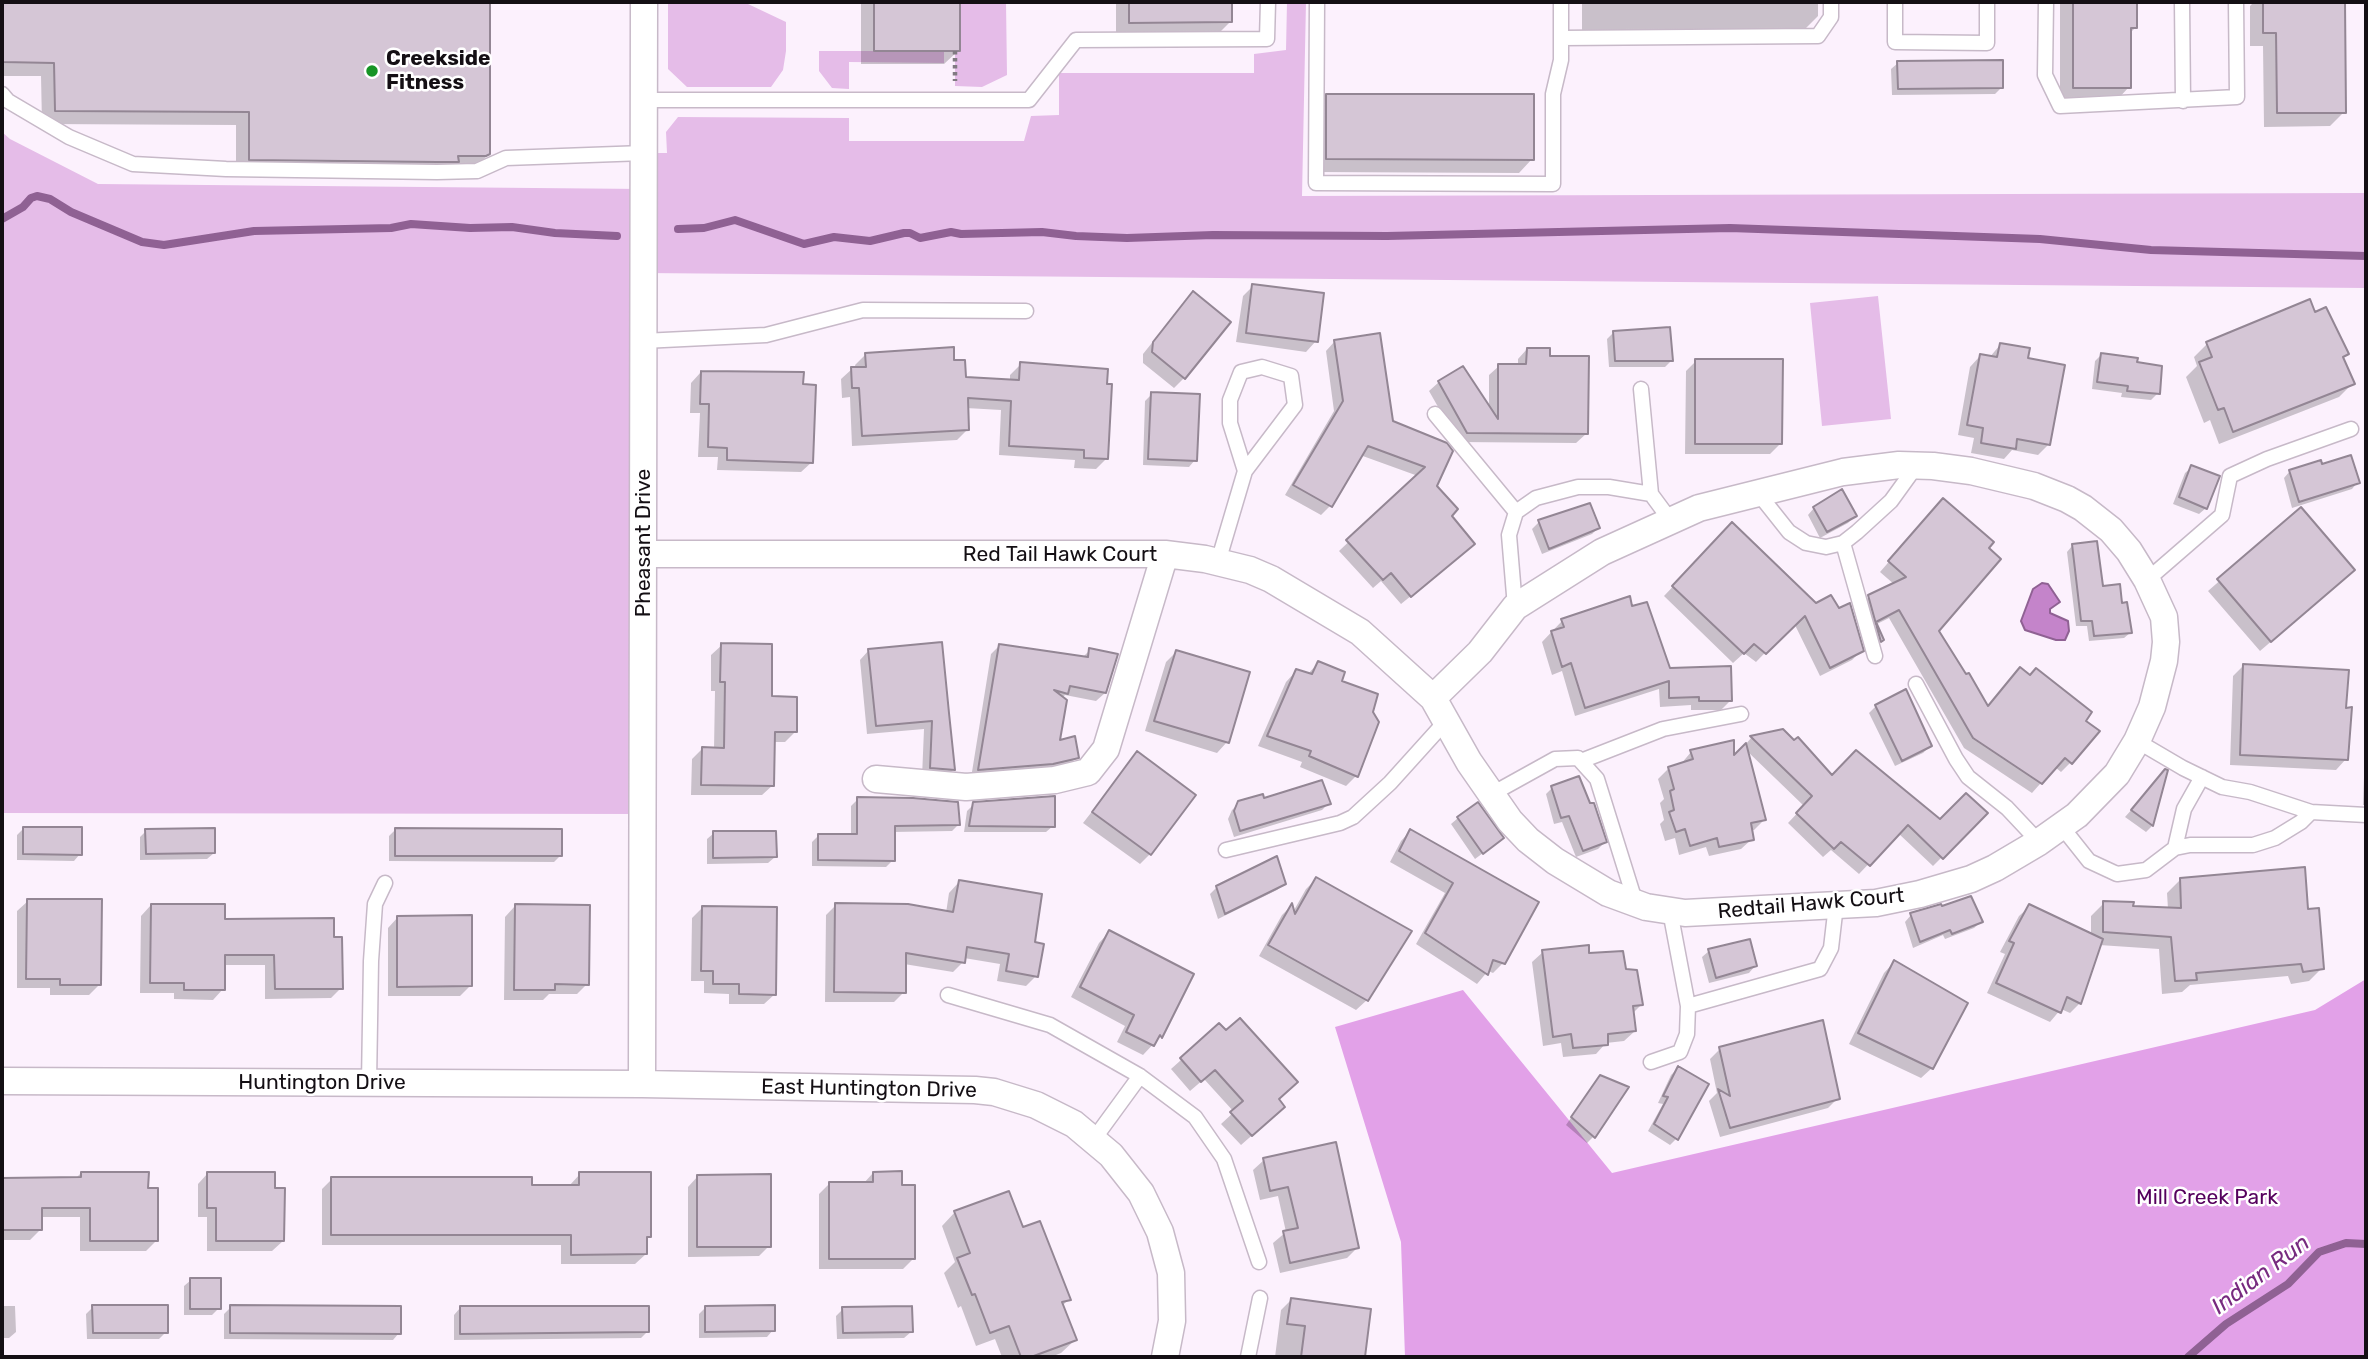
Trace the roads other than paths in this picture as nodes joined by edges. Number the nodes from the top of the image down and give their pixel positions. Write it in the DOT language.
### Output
graph roads {
  1 [pos="644,2"];
  2 [pos="1268,2"];
  3 [pos="1317,2"];
  4 [pos="1561,2"];
  5 [pos="1831,2"];
  6 [pos="1895,2"];
  7 [pos="1987,2"];
  8 [pos="2046,2"];
  9 [pos="2182,2"];
  10 [pos="2236,2"];
  11 [pos="1561,38"];
  12 [pos="2,94"];
  13 [pos="644,100"];
  14 [pos="2183,101"];
  15 [pos="644,153"];
  16 [pos="1026,311"];
  17 [pos="643,341"];
  18 [pos="1641,389"];
  19 [pos="1435,414"];
  20 [pos="2351,429"];
  21 [pos="1917,465"];
  22 [pos="1245,471"];
  23 [pos="1758,493"];
  24 [pos="1651,494"];
  25 [pos="1516,512"];
  26 [pos="1671,521"];
  27 [pos="1843,543"];
  28 [pos="644,554"];
  29 [pos="1165,554"];
  30 [pos="1218,562"];
  31 [pos="2147,580"];
  32 [pos="1515,607"];
  33 [pos="1875,656"];
  34 [pos="1916,684"];
  35 [pos="1440,710"];
  36 [pos="1741,714"];
  37 [pos="2137,741"];
  38 [pos="1580,761"];
  39 [pos="2202,777"];
  40 [pos="876,779"];
  41 [pos="1490,795"];
  42 [pos="2311,812"];
  43 [pos="2366,815"];
  44 [pos="2062,827"];
  45 [pos="2039,842"];
  46 [pos="2175,848"];
  47 [pos="1226,850"];
  48 [pos="385,883"];
  49 [pos="1636,904"];
  50 [pos="1836,905"];
  51 [pos="1670,911"];
  52 [pos="947,995"];
  53 [pos="1688,1006"];
  54 [pos="1651,1062"];
  55 [pos="1140,1076"];
  56 [pos="2,1081"];
  57 [pos="369,1083"];
  58 [pos="642,1084"];
  59 [pos="1094,1139"];
  60 [pos="1259,1262"];
  61 [pos="1260,1298"];
  62 [pos="1165,1357"];
  63 [pos="1248,1357"];
  1 -- 13 [label="street, Pheasant Drive"];
  2 -- 13 [label="lane"];
  3 -- 11 [label="lane"];
  4 -- 11 [label="lane"];
  5 -- 11 [label="lane"];
  6 -- 7 [label="lane"];
  8 -- 14 [label="lane"];
  9 -- 14 [label="lane"];
  10 -- 14 [label="lane"];
  12 -- 15 [label="lane"];
  13 -- 15 [label="street, Pheasant Drive"];
  15 -- 17 [label="street, Pheasant Drive"];
  16 -- 17 [label="lane"];
  17 -- 28 [label="street, Pheasant Drive"];
  18 -- 24 [label="lane"];
  19 -- 25 [label="lane"];
  20 -- 31 [label="lane"];
  21 -- 23 [label="street, Redtail Hawk Court"];
  21 -- 27 [label="lane"];
  21 -- 31 [label="street, Redtail Hawk Court"];
  22 -- 22 [label="lane"];
  22 -- 30 [label="lane"];
  23 -- 26 [label="street, Redtail Hawk Court"];
  23 -- 27 [label="lane"];
  24 -- 25 [label="lane"];
  24 -- 26 [label="lane"];
  25 -- 32 [label="lane"];
  26 -- 32 [label="street, Redtail Hawk Court"];
  27 -- 33 [label="lane"];
  28 -- 29 [label="street, Red Tail Hawk Court"];
  28 -- 58 [label="street, Pheasant Drive"];
  29 -- 30 [label="street, Red Tail Hawk Court"];
  29 -- 40 [label="street"];
  30 -- 35 [label="street, Red Tail Hawk Court"];
  31 -- 37 [label="street, Redtail Hawk Court"];
  32 -- 35 [label="street, Redtail Hawk Court"];
  34 -- 45 [label="lane"];
  35 -- 41 [label="street, Redtail Hawk Court"];
  35 -- 47 [label="lane"];
  36 -- 38 [label="lane"];
  37 -- 39 [label="lane"];
  37 -- 44 [label="street, Redtail Hawk Court"];
  38 -- 41 [label="lane"];
  38 -- 49 [label="lane"];
  39 -- 42 [label="lane"];
  39 -- 46 [label="lane"];
  41 -- 49 [label="street, Redtail Hawk Court"];
  42 -- 43 [label="lane"];
  42 -- 46 [label="lane"];
  44 -- 45 [label="street, Redtail Hawk Court"];
  44 -- 46 [label="lane"];
  45 -- 50 [label="street, Redtail Hawk Court"];
  48 -- 57 [label="lane"];
  49 -- 51 [label="street, Redtail Hawk Court"];
  50 -- 51 [label="street, Redtail Hawk Court"];
  50 -- 53 [label="lane"];
  51 -- 53 [label="lane"];
  52 -- 55 [label="lane"];
  53 -- 54 [label="lane"];
  55 -- 59 [label="lane"];
  55 -- 60 [label="lane"];
  56 -- 57 [label="street, Huntington Drive"];
  57 -- 58 [label="street, Huntington Drive"];
  58 -- 59 [label="street, East Huntington Drive"];
  59 -- 62 [label="street, East Huntington Drive"];
  61 -- 63 [label="lane"];
}
